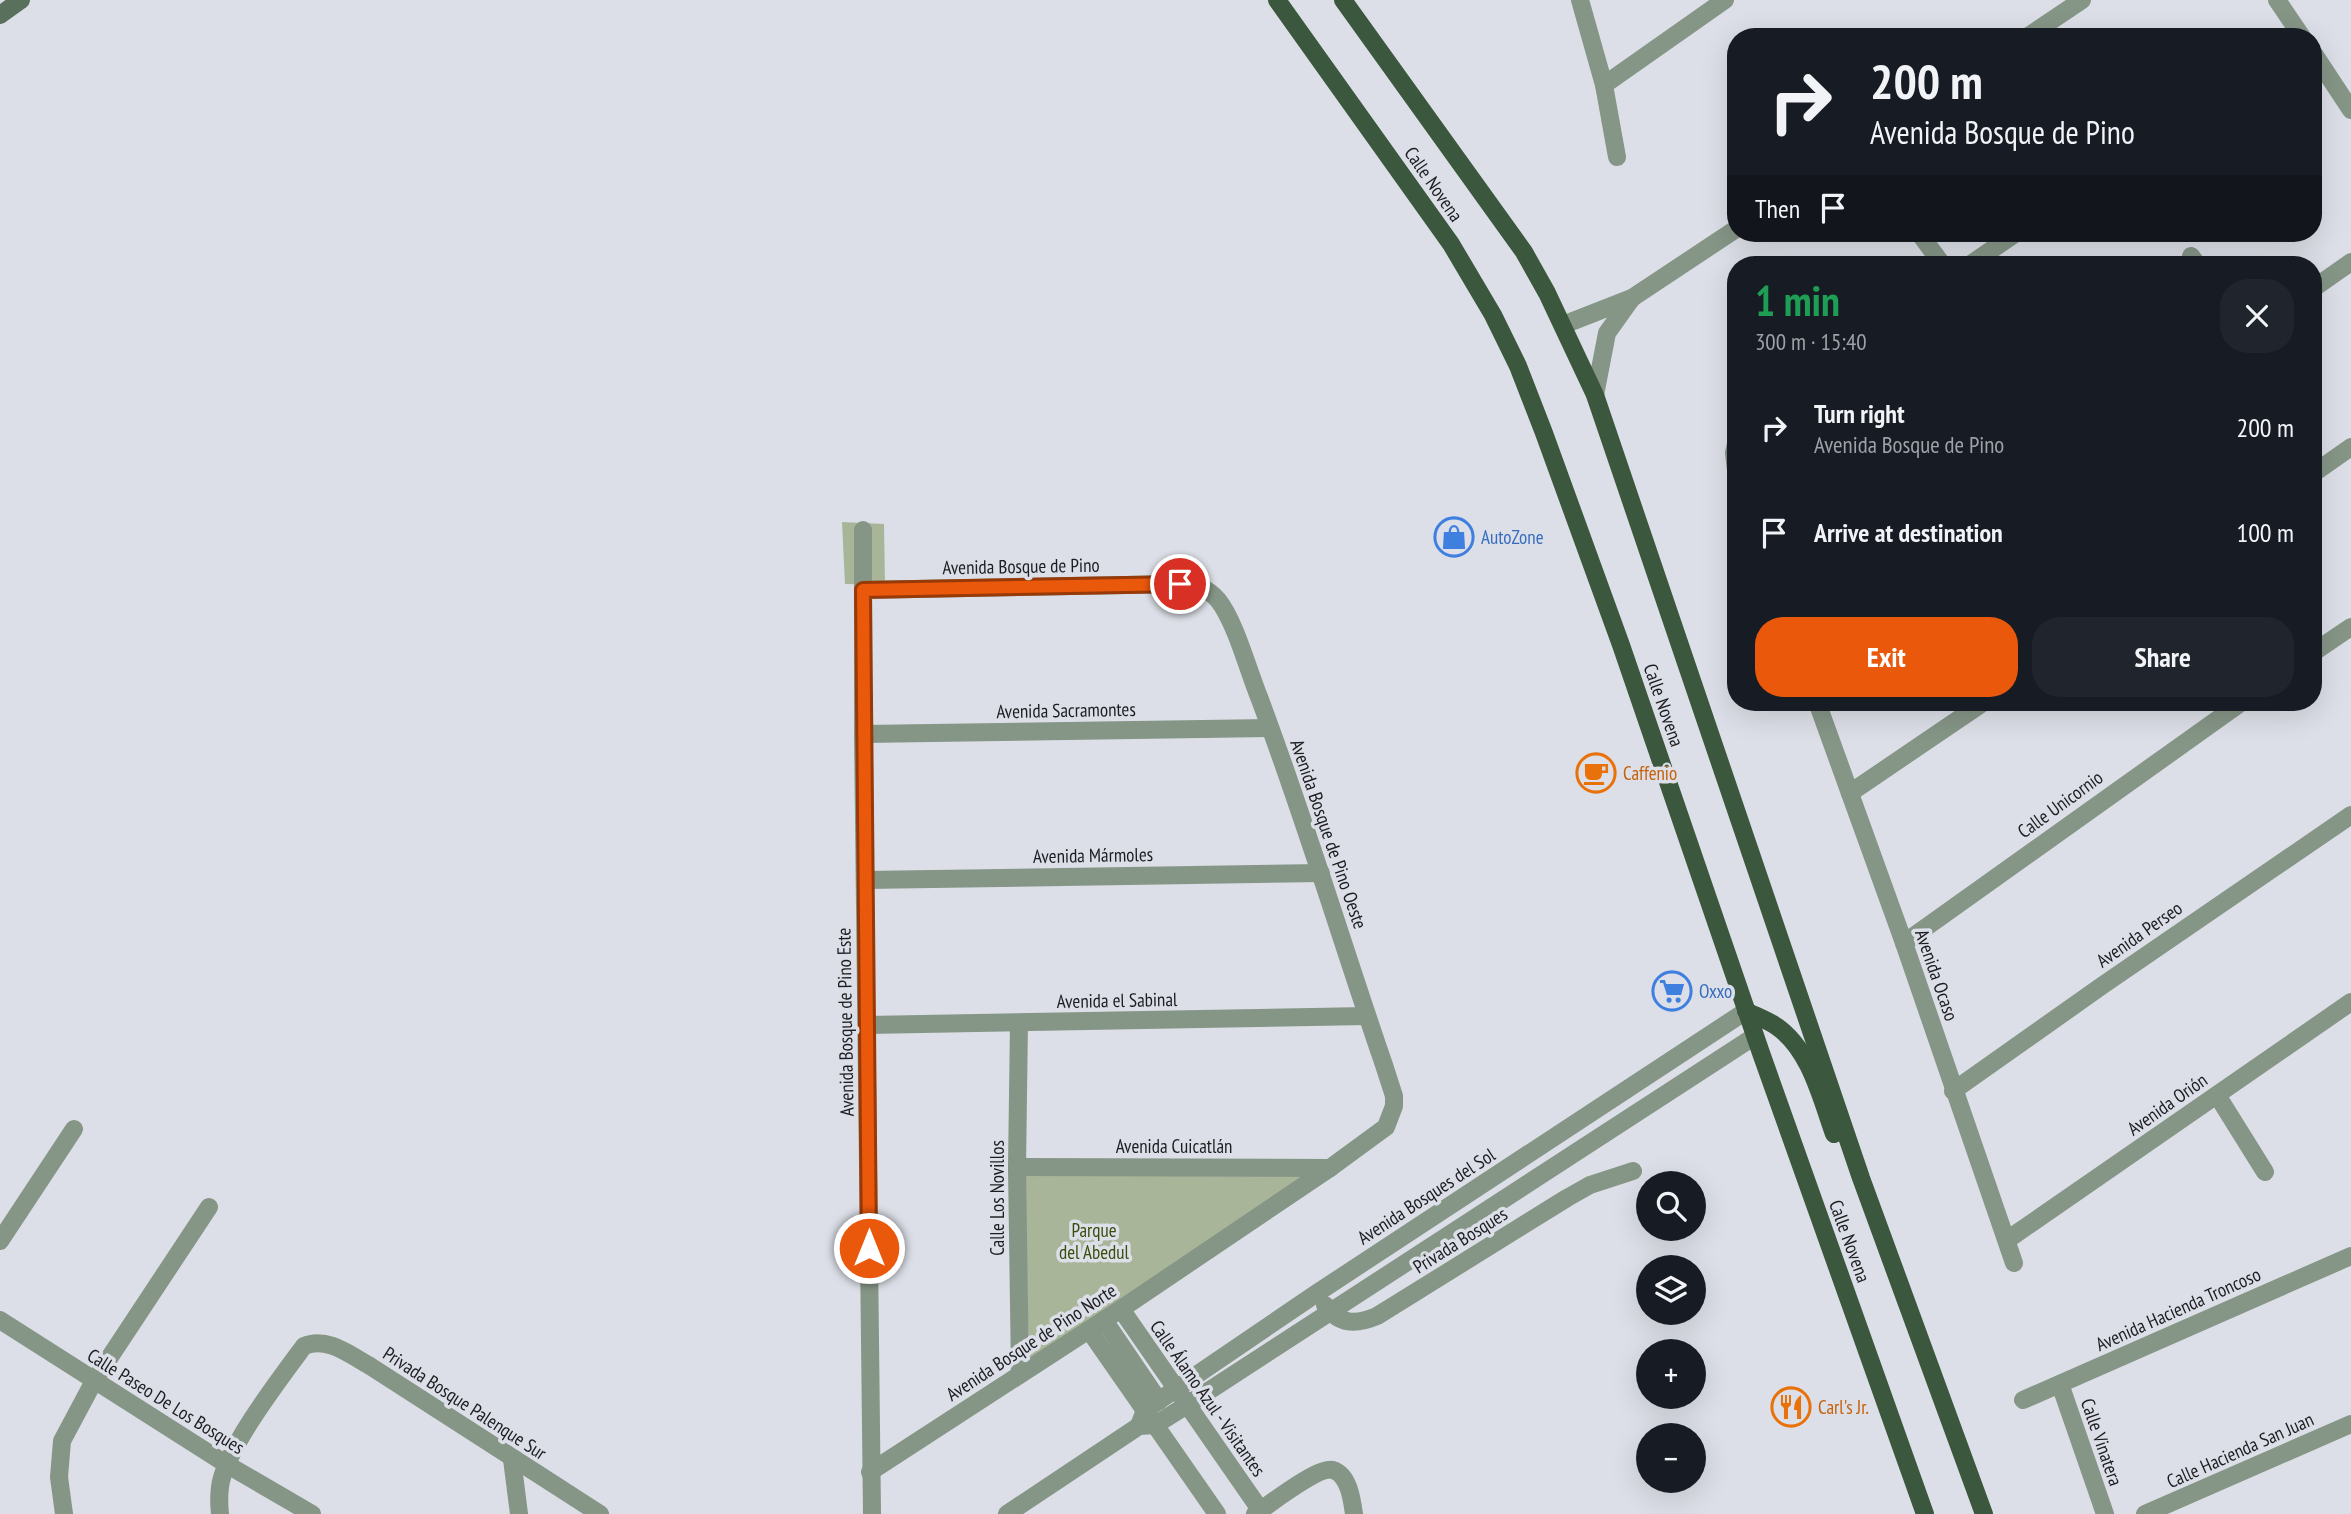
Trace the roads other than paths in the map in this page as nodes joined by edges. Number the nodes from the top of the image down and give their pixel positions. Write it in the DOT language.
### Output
graph roads {
  1 [pos="21,0"];
  2 [pos="1278,0"];
  3 [pos="1343,0"];
  4 [pos="1580,0"];
  5 [pos="1726,0"];
  6 [pos="2082,0"];
  7 [pos="2277,0"];
  8 [pos="0,15"];
  9 [pos="2040,28"];
  10 [pos="2294,28"];
  11 [pos="2322,66"];
  12 [pos="1604,85"];
  13 [pos="2351,110"];
  14 [pos="1617,157"];
  15 [pos="1727,235"];
  16 [pos="2003,242"];
  17 [pos="1983,256"];
  18 [pos="2351,262"];
  19 [pos="2322,282"];
  20 [pos="1632,298"];
  21 [pos="1563,325"];
  22 [pos="1595,395"];
  23 [pos="2351,447"];
  24 [pos="2322,467"];
  25 [pos="863,530"];
  26 [pos="1180,584"];
  27 [pos="863,590"];
  28 [pos="2351,626"];
  29 [pos="2322,646"];
  30 [pos="1820,711"];
  31 [pos="1971,711"];
  32 [pos="2229,711"];
  33 [pos="1270,728"];
  34 [pos="863,734"];
  35 [pos="1850,793"];
  36 [pos="2351,816"];
  37 [pos="1321,873"];
  38 [pos="864,880"];
  39 [pos="1904,943"];
  40 [pos="2351,1002"];
  41 [pos="1746,1011"];
  42 [pos="1367,1016"];
  43 [pos="1019,1023"];
  44 [pos="867,1025"];
  45 [pos="1755,1035"];
  46 [pos="1953,1091"];
  47 [pos="2217,1095"];
  48 [pos="1386,1126"];
  49 [pos="74,1129"];
  50 [pos="1017,1167"];
  51 [pos="1330,1168"];
  52 [pos="1633,1171"];
  53 [pos="2265,1172"];
  54 [pos="1861,1178"];
  55 [pos="209,1207"];
  56 [pos="2007,1240"];
  57 [pos="0,1241"];
  58 [pos="2351,1256"];
  59 [pos="2014,1263"];
  60 [pos="1317,1293"];
  61 [pos="1121,1309"];
  62 [pos="1330,1312"];
  63 [pos="0,1320"];
  64 [pos="1097,1325"];
  65 [pos="1020,1373"];
  66 [pos="94,1381"];
  67 [pos="2060,1384"];
  68 [pos="1177,1390"];
  69 [pos="2023,1400"];
  70 [pos="1187,1405"];
  71 [pos="1149,1416"];
  72 [pos="2351,1424"];
  73 [pos="512,1459"];
  74 [pos="226,1464"];
  75 [pos="870,1472"];
  76 [pos="1258,1512"];
  77 [pos="64,1514"];
  78 [pos="220,1514"];
  79 [pos="312,1514"];
  80 [pos="519,1514"];
  81 [pos="600,1514"];
  82 [pos="872,1514"];
  83 [pos="1007,1514"];
  84 [pos="1217,1514"];
  85 [pos="1354,1514"];
  86 [pos="1925,1514"];
  87 [pos="1984,1514"];
  88 [pos="2105,1514"];
  89 [pos="2145,1514"];
  1 -- 8 [label="street"];
  2 -- 41 [label="main road, Calle Novena"];
  3 -- 21 [label="main road, Calle Novena"];
  4 -- 12 [label="street"];
  5 -- 12 [label="street"];
  6 -- 9 [label="street"];
  7 -- 10 [label="street"];
  11 -- 13 [label="street"];
  12 -- 14 [label="street"];
  15 -- 20 [label="street"];
  16 -- 17 [label="street"];
  18 -- 19 [label="street"];
  20 -- 21 [label="street"];
  20 -- 22 [label="street"];
  21 -- 22 [label="main road, Calle Novena"];
  22 -- 54 [label="main road, Calle Novena"];
  23 -- 24 [label="street"];
  25 -- 27 [label="street, Avenida Bosque de Pino Este"];
  26 -- 27 [label="street, Avenida Bosque de Pino"];
  26 -- 33 [label="street, Avenida Bosque de Pino Oeste"];
  27 -- 34 [label="street, Avenida Bosque de Pino Este"];
  28 -- 29 [label="street"];
  30 -- 35 [label="street, Avenida Ocaso"];
  31 -- 35 [label="street"];
  32 -- 39 [label="street, Calle Unicornio"];
  33 -- 34 [label="street, Avenida Sacramontes"];
  33 -- 37 [label="street, Avenida Bosque de Pino Oeste"];
  34 -- 38 [label="street, Avenida Bosque de Pino Este"];
  35 -- 39 [label="street, Avenida Ocaso"];
  36 -- 46 [label="street, Avenida Perseo"];
  37 -- 38 [label="street, Avenida Mármoles"];
  37 -- 42 [label="street, Avenida Bosque de Pino Oeste"];
  38 -- 44 [label="street, Avenida Bosque de Pino Este"];
  39 -- 46 [label="street, Avenida Ocaso"];
  40 -- 47 [label="street, Avenida Orión"];
  41 -- 45 [label="main road, Calle Novena"];
  41 -- 54 [label="main road"];
  41 -- 60 [label="street, Avenida Bosques del Sol"];
  42 -- 43 [label="street, Avenida el Sabinal"];
  42 -- 48 [label="street, Avenida Bosque de Pino Oeste"];
  43 -- 44 [label="street, Avenida el Sabinal"];
  43 -- 50 [label="street, Calle Los Novillos"];
  44 -- 75 [label="street, Avenida Bosque de Pino Este"];
  45 -- 62 [label="street, Avenida Bosques del Sol"];
  45 -- 86 [label="main road, Calle Novena"];
  46 -- 56 [label="street, Avenida Ocaso"];
  47 -- 53 [label="street"];
  47 -- 56 [label="street, Avenida Orión"];
  48 -- 51 [label="street, Avenida Bosque de Pino Norte"];
  49 -- 57 [label="street"];
  50 -- 51 [label="street, Avenida Cuicatlán"];
  50 -- 65 [label="street, Calle Los Novillos"];
  51 -- 61 [label="street, Avenida Bosque de Pino Norte"];
  52 -- 62 [label="street, Privada Bosques"];
  54 -- 87 [label="main road, Calle Novena"];
  55 -- 66 [label="street"];
  56 -- 59 [label="street, Avenida Ocaso"];
  58 -- 67 [label="street, Avenida Hacienda Troncoso"];
  60 -- 62 [label="street"];
  60 -- 68 [label="street, Avenida Bosques del Sol"];
  61 -- 64 [label="street, Avenida Bosque de Pino Norte"];
  61 -- 68 [label="street, Calle Álamo Azul - Visitantes"];
  62 -- 70 [label="street, Avenida Bosques del Sol"];
  63 -- 66 [label="street, Calle Paseo De Los Bosques"];
  64 -- 65 [label="street, Avenida Bosque de Pino Norte"];
  64 -- 71 [label="street"];
  65 -- 75 [label="street, Avenida Bosque de Pino Norte"];
  66 -- 74 [label="street, Calle Paseo De Los Bosques"];
  66 -- 77 [label="street"];
  67 -- 69 [label="street, Avenida Hacienda Troncoso"];
  67 -- 88 [label="street, Calle Vinatera"];
  68 -- 70 [label="street, Calle Álamo Azul - Visitantes"];
  68 -- 71 [label="street, Avenida Bosques del Sol"];
  70 -- 71 [label="street, Avenida Bosques del Sol"];
  70 -- 76 [label="street, Calle Álamo Azul - Visitantes"];
  71 -- 83 [label="street, Avenida Bosques del Sol"];
  71 -- 84 [label="street"];
  72 -- 89 [label="street, Calle Hacienda San Juan"];
  73 -- 74 [label="street, Privada Bosque Palenque Sur"];
  73 -- 80 [label="street"];
  73 -- 81 [label="street, Privada Bosque Palenque Sur"];
  74 -- 78 [label="street"];
  74 -- 79 [label="street, Calle Paseo De Los Bosques"];
  75 -- 82 [label="street, Avenida Bosque de Pino Este"];
  76 -- 85 [label="street"];
}
